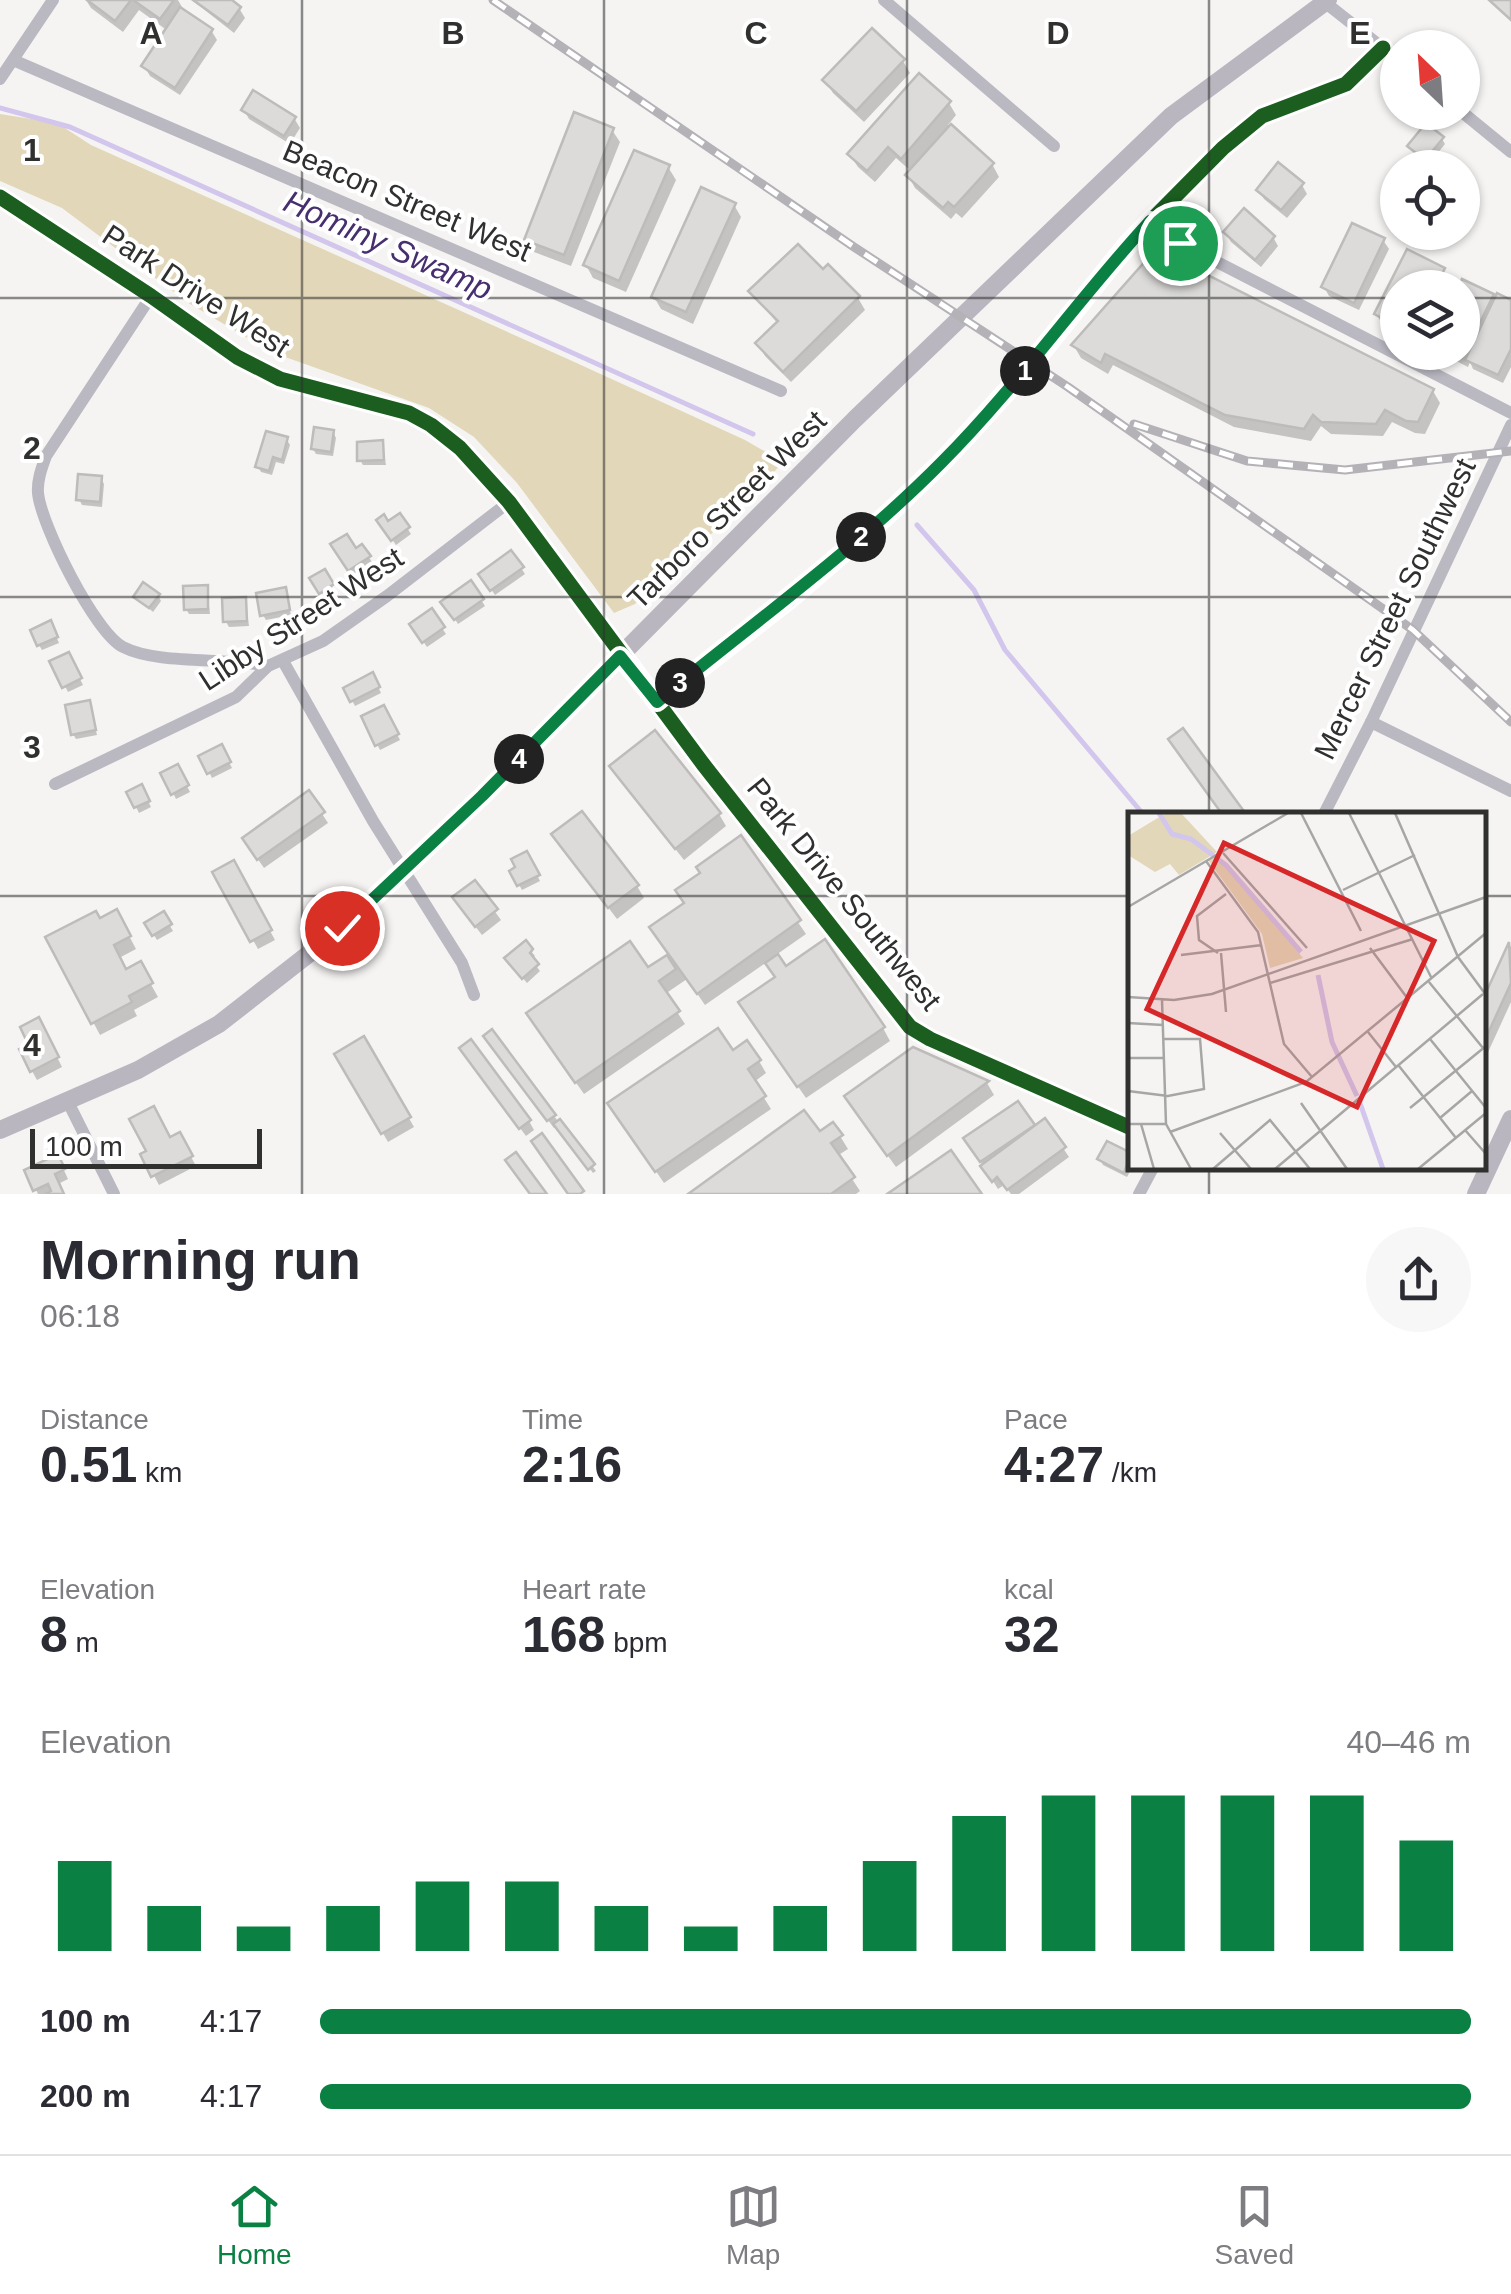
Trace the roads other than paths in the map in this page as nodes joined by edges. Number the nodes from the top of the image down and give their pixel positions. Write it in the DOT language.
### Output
graph roads {
  1 [pos="53,0"];
  2 [pos="884,0"];
  3 [pos="1325,1"];
  4 [pos="1380,46"];
  5 [pos="1380,50"];
  6 [pos="13,60"];
  7 [pos="0,80"];
  8 [pos="1480,127"];
  9 [pos="1054,146"];
  10 [pos="1511,152"];
  11 [pos="0,197"];
  12 [pos="1150,221"];
  13 [pos="151,296"];
  14 [pos="781,391"];
  15 [pos="1511,413"];
  16 [pos="1511,425"];
  17 [pos="508,502"];
  18 [pos="620,656"];
  19 [pos="283,661"];
  20 [pos="268,666"];
  21 [pos="657,702"];
  22 [pos="1371,722"];
  23 [pos="55,784"];
  24 [pos="1511,791"];
  25 [pos="1325,812"];
  26 [pos="404,868"];
  27 [pos="474,995"];
  28 [pos="68,1102"];
  29 [pos="1511,1119"];
  30 [pos="1128,1127"];
  31 [pos="0,1130"];
  32 [pos="1152,1169"];
  33 [pos="114,1194"];
  34 [pos="1139,1194"];
  35 [pos="1476,1194"];
  1 -- 6 [label="street"];
  2 -- 9 [label="street"];
  3 -- 4 [label="street"];
  3 -- 18 [label="main road, Tarboro Street West"];
  5 -- 12 [label="street"];
  6 -- 7 [label="street"];
  6 -- 14 [label="street, Beacon Street West"];
  8 -- 10 [label="street"];
  11 -- 13 [label="street, Park Drive West"];
  12 -- 15 [label="street"];
  12 -- 21 [label="street"];
  13 -- 17 [label="street, Park Drive West"];
  13 -- 20 [label="street"];
  16 -- 22 [label="street, Mercer Street Southwest"];
  17 -- 18 [label="street, Park Drive West"];
  17 -- 19 [label="street, Libby Street West"];
  18 -- 21 [label="street, Park Drive Southwest"];
  18 -- 26 [label="main road, Tarboro Street West"];
  19 -- 20 [label="street, Libby Street West"];
  19 -- 26 [label="street"];
  20 -- 23 [label="street, Libby Street West"];
  21 -- 30 [label="street, Park Drive Southwest"];
  22 -- 24 [label="street"];
  22 -- 25 [label="street, Mercer Street Southwest"];
  26 -- 27 [label="street"];
  26 -- 28 [label="main road, Tarboro Street West"];
  28 -- 31 [label="main road, Tarboro Street West"];
  28 -- 33 [label="street"];
  29 -- 35 [label="main road"];
  32 -- 34 [label="street"];
}
